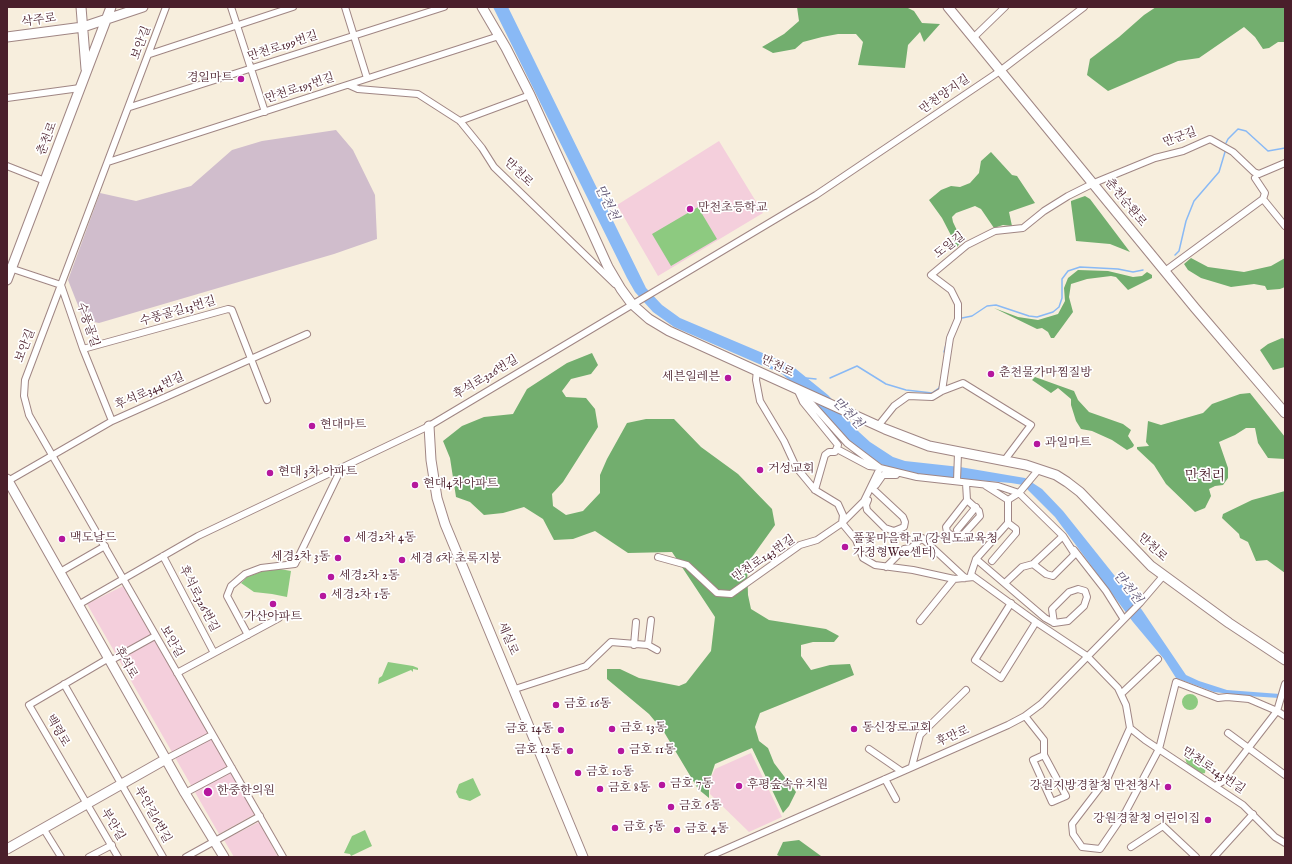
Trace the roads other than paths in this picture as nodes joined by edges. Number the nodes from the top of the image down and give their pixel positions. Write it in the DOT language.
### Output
graph roads {
  1 [pos="81,7"];
  2 [pos="111,7"];
  3 [pos="144,7"];
  4 [pos="166,7"];
  5 [pos="231,7"];
  6 [pos="293,7"];
  7 [pos="345,7"];
  8 [pos="444,7"];
  9 [pos="482,7"];
  10 [pos="948,7"];
  11 [pos="1005,7"];
  12 [pos="1084,7"];
  13 [pos="106,20"];
  14 [pos="236,26"];
  15 [pos="83,27"];
  16 [pos="354,35"];
  17 [pos="499,36"];
  18 [pos="7,37"];
  19 [pos="973,38"];
  20 [pos="150,54"];
  21 [pos="251,69"];
  22 [pos="1000,71"];
  23 [pos="86,72"];
  24 [pos="367,78"];
  25 [pos="349,85"];
  26 [pos="80,88"];
  27 [pos="530,95"];
  28 [pos="7,98"];
  29 [pos="130,107"];
  30 [pos="265,112"];
  31 [pos="460,122"];
  32 [pos="108,162"];
  33 [pos="1142,163"];
  34 [pos="1285,163"];
  35 [pos="7,166"];
  36 [pos="1255,178"];
  37 [pos="45,181"];
  38 [pos="1094,183"];
  39 [pos="1263,200"];
  40 [pos="1285,226"];
  41 [pos="9,267"];
  42 [pos="1166,271"];
  43 [pos="7,280"];
  44 [pos="666,284"];
  45 [pos="61,285"];
  46 [pos="620,289"];
  47 [pos="635,302"];
  48 [pos="307,334"];
  49 [pos="83,350"];
  50 [pos="251,359"];
  51 [pos="757,370"];
  52 [pos="942,391"];
  53 [pos="800,392"];
  54 [pos="267,400"];
  55 [pos="1285,413"];
  56 [pos="112,421"];
  57 [pos="429,426"];
  58 [pos="878,426"];
  59 [pos="837,449"];
  60 [pos="53,456"];
  61 [pos="958,457"];
  62 [pos="1004,461"];
  63 [pos="342,468"];
  64 [pos="880,468"];
  65 [pos="1039,469"];
  66 [pos="7,480"];
  67 [pos="956,480"];
  68 [pos="966,483"];
  69 [pos="815,490"];
  70 [pos="874,490"];
  71 [pos="1020,492"];
  72 [pos="967,500"];
  73 [pos="1008,500"];
  74 [pos="976,507"];
  75 [pos="842,523"];
  76 [pos="1008,523"];
  77 [pos="957,530"];
  78 [pos="1063,536"];
  79 [pos="105,546"];
  80 [pos="163,556"];
  81 [pos="658,557"];
  82 [pos="976,559"];
  83 [pos="992,561"];
  84 [pos="1033,564"];
  85 [pos="886,567"];
  86 [pos="60,572"];
  87 [pos="1164,575"];
  88 [pos="974,577"];
  89 [pos="965,578"];
  90 [pos="954,579"];
  91 [pos="123,580"];
  92 [pos="1005,583"];
  93 [pos="1011,603"];
  94 [pos="78,605"];
  95 [pos="279,618"];
  96 [pos="1124,618"];
  97 [pos="651,620"];
  98 [pos="920,621"];
  99 [pos="636,622"];
  100 [pos="1036,622"];
  101 [pos="1054,623"];
  102 [pos="248,635"];
  103 [pos="156,636"];
  104 [pos="634,645"];
  105 [pos="648,645"];
  106 [pos="658,650"];
  107 [pos="214,653"];
  108 [pos="1087,656"];
  109 [pos="109,659"];
  110 [pos="1158,659"];
  111 [pos="1285,660"];
  112 [pos="177,673"];
  113 [pos="64,684"];
  114 [pos="1285,684"];
  115 [pos="515,689"];
  116 [pos="966,690"];
  117 [pos="1121,694"];
  118 [pos="1277,711"];
  119 [pos="1025,716"];
  120 [pos="1285,716"];
  121 [pos="1130,728"];
  122 [pos="1228,732"];
  123 [pos="212,735"];
  124 [pos="869,748"];
  125 [pos="1159,748"];
  126 [pos="1249,748"];
  127 [pos="1044,755"];
  128 [pos="166,759"];
  129 [pos="912,766"];
  130 [pos="232,768"];
  131 [pos="901,771"];
  132 [pos="1285,775"];
  133 [pos="885,778"];
  134 [pos="122,784"];
  135 [pos="1215,786"];
  136 [pos="185,793"];
  137 [pos="896,799"];
  138 [pos="86,804"];
  139 [pos="1254,814"];
  140 [pos="260,816"];
  141 [pos="43,828"];
  142 [pos="214,840"];
  143 [pos="1285,844"];
  144 [pos="112,845"];
  145 [pos="1131,847"];
  146 [pos="7,849"];
  147 [pos="712,856"];
  148 [pos="61,857"];
  149 [pos="89,857"];
  150 [pos="118,857"];
  151 [pos="163,857"];
  152 [pos="186,857"];
  153 [pos="224,857"];
  154 [pos="283,857"];
  155 [pos="583,857"];
  156 [pos="1196,857"];
  157 [pos="1214,857"];
  1 -- 15 [label="street"];
  2 -- 13 [label="street, 춘천로"];
  3 -- 13 [label="street, 삭주로"];
  4 -- 20 [label="street, 보안길"];
  5 -- 14 [label="street"];
  6 -- 14 [label="street"];
  7 -- 16 [label="street"];
  8 -- 16 [label="street, 만천로199번길"];
  9 -- 17 [label="street, 만천로"];
  10 -- 19 [label="street, 춘천순환로"];
  11 -- 19 [label="street"];
  12 -- 22 [label="street, 만천양지길"];
  13 -- 15 [label="street, 삭주로"];
  13 -- 23 [label="street, 춘천로"];
  14 -- 20 [label="street"];
  14 -- 21 [label="street"];
  15 -- 18 [label="street, 삭주로"];
  15 -- 23 [label="street"];
  16 -- 21 [label="street, 만천로199번길"];
  16 -- 24 [label="street"];
  17 -- 24 [label="street, 만천로195번길"];
  17 -- 27 [label="street, 만천로"];
  19 -- 22 [label="street, 춘천순환로"];
  20 -- 29 [label="street, 보안길"];
  21 -- 29 [label="street, 만천로199번길"];
  21 -- 30 [label="street"];
  22 -- 38 [label="street, 춘천순환로"];
  22 -- 44 [label="street, 만천양지길"];
  23 -- 26 [label="street, 춘천로"];
  24 -- 25 [label="street, 만천로195번길"];
  25 -- 30 [label="street, 만천로195번길"];
  25 -- 31 [label="street, 만천로"];
  26 -- 28 [label="street"];
  26 -- 37 [label="street, 춘천로"];
  27 -- 31 [label="street"];
  27 -- 46 [label="street, 만천로"];
  29 -- 32 [label="street, 보안길"];
  30 -- 32 [label="street, 만천로195번길"];
  31 -- 46 [label="street, 만천로"];
  32 -- 45 [label="street, 보안길"];
  33 -- 34 [label="street, 만군길"];
  33 -- 38 [label="street, 도일길"];
  35 -- 37 [label="street"];
  36 -- 39 [label="street"];
  37 -- 41 [label="street, 춘천로"];
  38 -- 42 [label="street, 춘천순환로"];
  38 -- 52 [label="street, 도일길"];
  39 -- 40 [label="street"];
  39 -- 42 [label="street"];
  41 -- 43 [label="street, 춘천로"];
  41 -- 45 [label="street"];
  42 -- 55 [label="street, 춘천순환로"];
  44 -- 47 [label="street, 후석로326번길"];
  45 -- 49 [label="street, 수풍골길"];
  45 -- 60 [label="street, 보안길"];
  46 -- 47 [label="street, 만천로"];
  47 -- 51 [label="street, 만천로"];
  47 -- 57 [label="street, 후석로326번길"];
  48 -- 50 [label="street, 후석로344번길"];
  49 -- 50 [label="street, 수풍골길13번길"];
  49 -- 56 [label="street, 수풍골길"];
  50 -- 54 [label="street, 수풍골길13번길"];
  50 -- 56 [label="street, 후석로344번길"];
  51 -- 53 [label="street, 만천로"];
  51 -- 69 [label="street"];
  52 -- 58 [label="street"];
  52 -- 62 [label="street"];
  53 -- 58 [label="street, 만천로"];
  53 -- 59 [label="street"];
  53 -- 64 [label="street"];
  56 -- 60 [label="street, 후석로344번길"];
  57 -- 63 [label="street, 후석로326번길"];
  57 -- 115 [label="street, 세실로"];
  58 -- 61 [label="street, 만천로"];
  59 -- 64 [label="street"];
  59 -- 69 [label="street"];
  60 -- 66 [label="street, 후석로344번길"];
  60 -- 79 [label="street, 보안길"];
  61 -- 62 [label="street, 만천로"];
  61 -- 67 [label="street"];
  62 -- 65 [label="street, 만천로"];
  63 -- 80 [label="street, 후석로326번길"];
  63 -- 102 [label="street"];
  64 -- 67 [label="street"];
  64 -- 75 [label="street, 만천로143번길"];
  65 -- 71 [label="street"];
  65 -- 87 [label="street, 만천로"];
  66 -- 86 [label="street, 후석로"];
  67 -- 71 [label="street"];
  68 -- 70 [label="street"];
  68 -- 72 [label="street"];
  68 -- 73 [label="street"];
  69 -- 75 [label="street"];
  70 -- 70 [label="street"];
  71 -- 73 [label="street"];
  71 -- 78 [label="street"];
  71 -- 96 [label="street"];
  72 -- 74 [label="street"];
  72 -- 74 [label="street"];
  73 -- 76 [label="street"];
  74 -- 77 [label="street"];
  75 -- 81 [label="street, 만천로143번길"];
  75 -- 85 [label="street"];
  76 -- 82 [label="street"];
  76 -- 83 [label="street"];
  78 -- 84 [label="street"];
  78 -- 84 [label="street"];
  79 -- 86 [label="street"];
  79 -- 91 [label="street, 보안길"];
  80 -- 91 [label="street, 후석로326번길"];
  80 -- 107 [label="street, 후석로326번길"];
  82 -- 88 [label="street"];
  82 -- 92 [label="street"];
  84 -- 92 [label="street"];
  85 -- 89 [label="street"];
  85 -- 90 [label="street"];
  86 -- 94 [label="street, 후석로"];
  87 -- 96 [label="street, 후만로"];
  87 -- 111 [label="street, 만천로"];
  88 -- 89 [label="street"];
  88 -- 93 [label="street"];
  89 -- 90 [label="street"];
  90 -- 98 [label="street"];
  91 -- 94 [label="street, 후석로326번길"];
  91 -- 103 [label="street, 보안길"];
  92 -- 101 [label="street"];
  93 -- 100 [label="street"];
  93 -- 100 [label="street"];
  94 -- 109 [label="street, 후석로"];
  95 -- 102 [label="street, 보안길"];
  96 -- 108 [label="street, 후만로"];
  97 -- 105 [label="street"];
  99 -- 104 [label="street"];
  100 -- 108 [label="street"];
  101 -- 101 [label="street"];
  102 -- 107 [label="street, 보안길"];
  103 -- 109 [label="street, 백령로"];
  103 -- 112 [label="street, 보안길"];
  104 -- 105 [label="street"];
  104 -- 115 [label="street"];
  105 -- 106 [label="street"];
  107 -- 112 [label="street, 보안길"];
  108 -- 117 [label="street"];
  108 -- 119 [label="street, 후만로"];
  109 -- 113 [label="street, 백령로"];
  109 -- 128 [label="street, 후석로"];
  110 -- 117 [label="street"];
  112 -- 123 [label="street, 보안길"];
  113 -- 134 [label="street"];
  113 -- 138 [label="street, 백령로"];
  114 -- 118 [label="street"];
  115 -- 155 [label="street, 세실로"];
  116 -- 129 [label="street"];
  117 -- 121 [label="street"];
  118 -- 120 [label="street"];
  118 -- 125 [label="street"];
  118 -- 126 [label="street"];
  119 -- 127 [label="street"];
  119 -- 129 [label="street, 후만로"];
  121 -- 125 [label="street, 만천로143번길"];
  121 -- 125 [label="street"];
  122 -- 126 [label="street"];
  123 -- 128 [label="street"];
  123 -- 130 [label="street, 보안길"];
  124 -- 131 [label="street"];
  125 -- 135 [label="street, 만천로143번길"];
  126 -- 132 [label="street"];
  126 -- 135 [label="street"];
  127 -- 127 [label="street"];
  128 -- 134 [label="street"];
  128 -- 136 [label="street, 후석로"];
  129 -- 131 [label="street, 후만로"];
  130 -- 136 [label="street"];
  130 -- 140 [label="street, 보안길"];
  131 -- 133 [label="street, 후만로"];
  133 -- 137 [label="street"];
  133 -- 147 [label="street, 후만로"];
  134 -- 138 [label="street"];
  134 -- 151 [label="street, 부안길6번길"];
  135 -- 139 [label="street, 만천로143번길"];
  136 -- 142 [label="street, 후석로"];
  138 -- 141 [label="street"];
  138 -- 144 [label="street, 부안길"];
  139 -- 143 [label="street, 만천로143번길"];
  139 -- 157 [label="street"];
  140 -- 142 [label="street"];
  140 -- 154 [label="street, 보안길"];
  141 -- 146 [label="street"];
  141 -- 148 [label="street"];
  142 -- 152 [label="street"];
  142 -- 153 [label="street, 후석로"];
  144 -- 149 [label="street"];
  144 -- 150 [label="street, 부안길"];
  145 -- 156 [label="street"];
}
